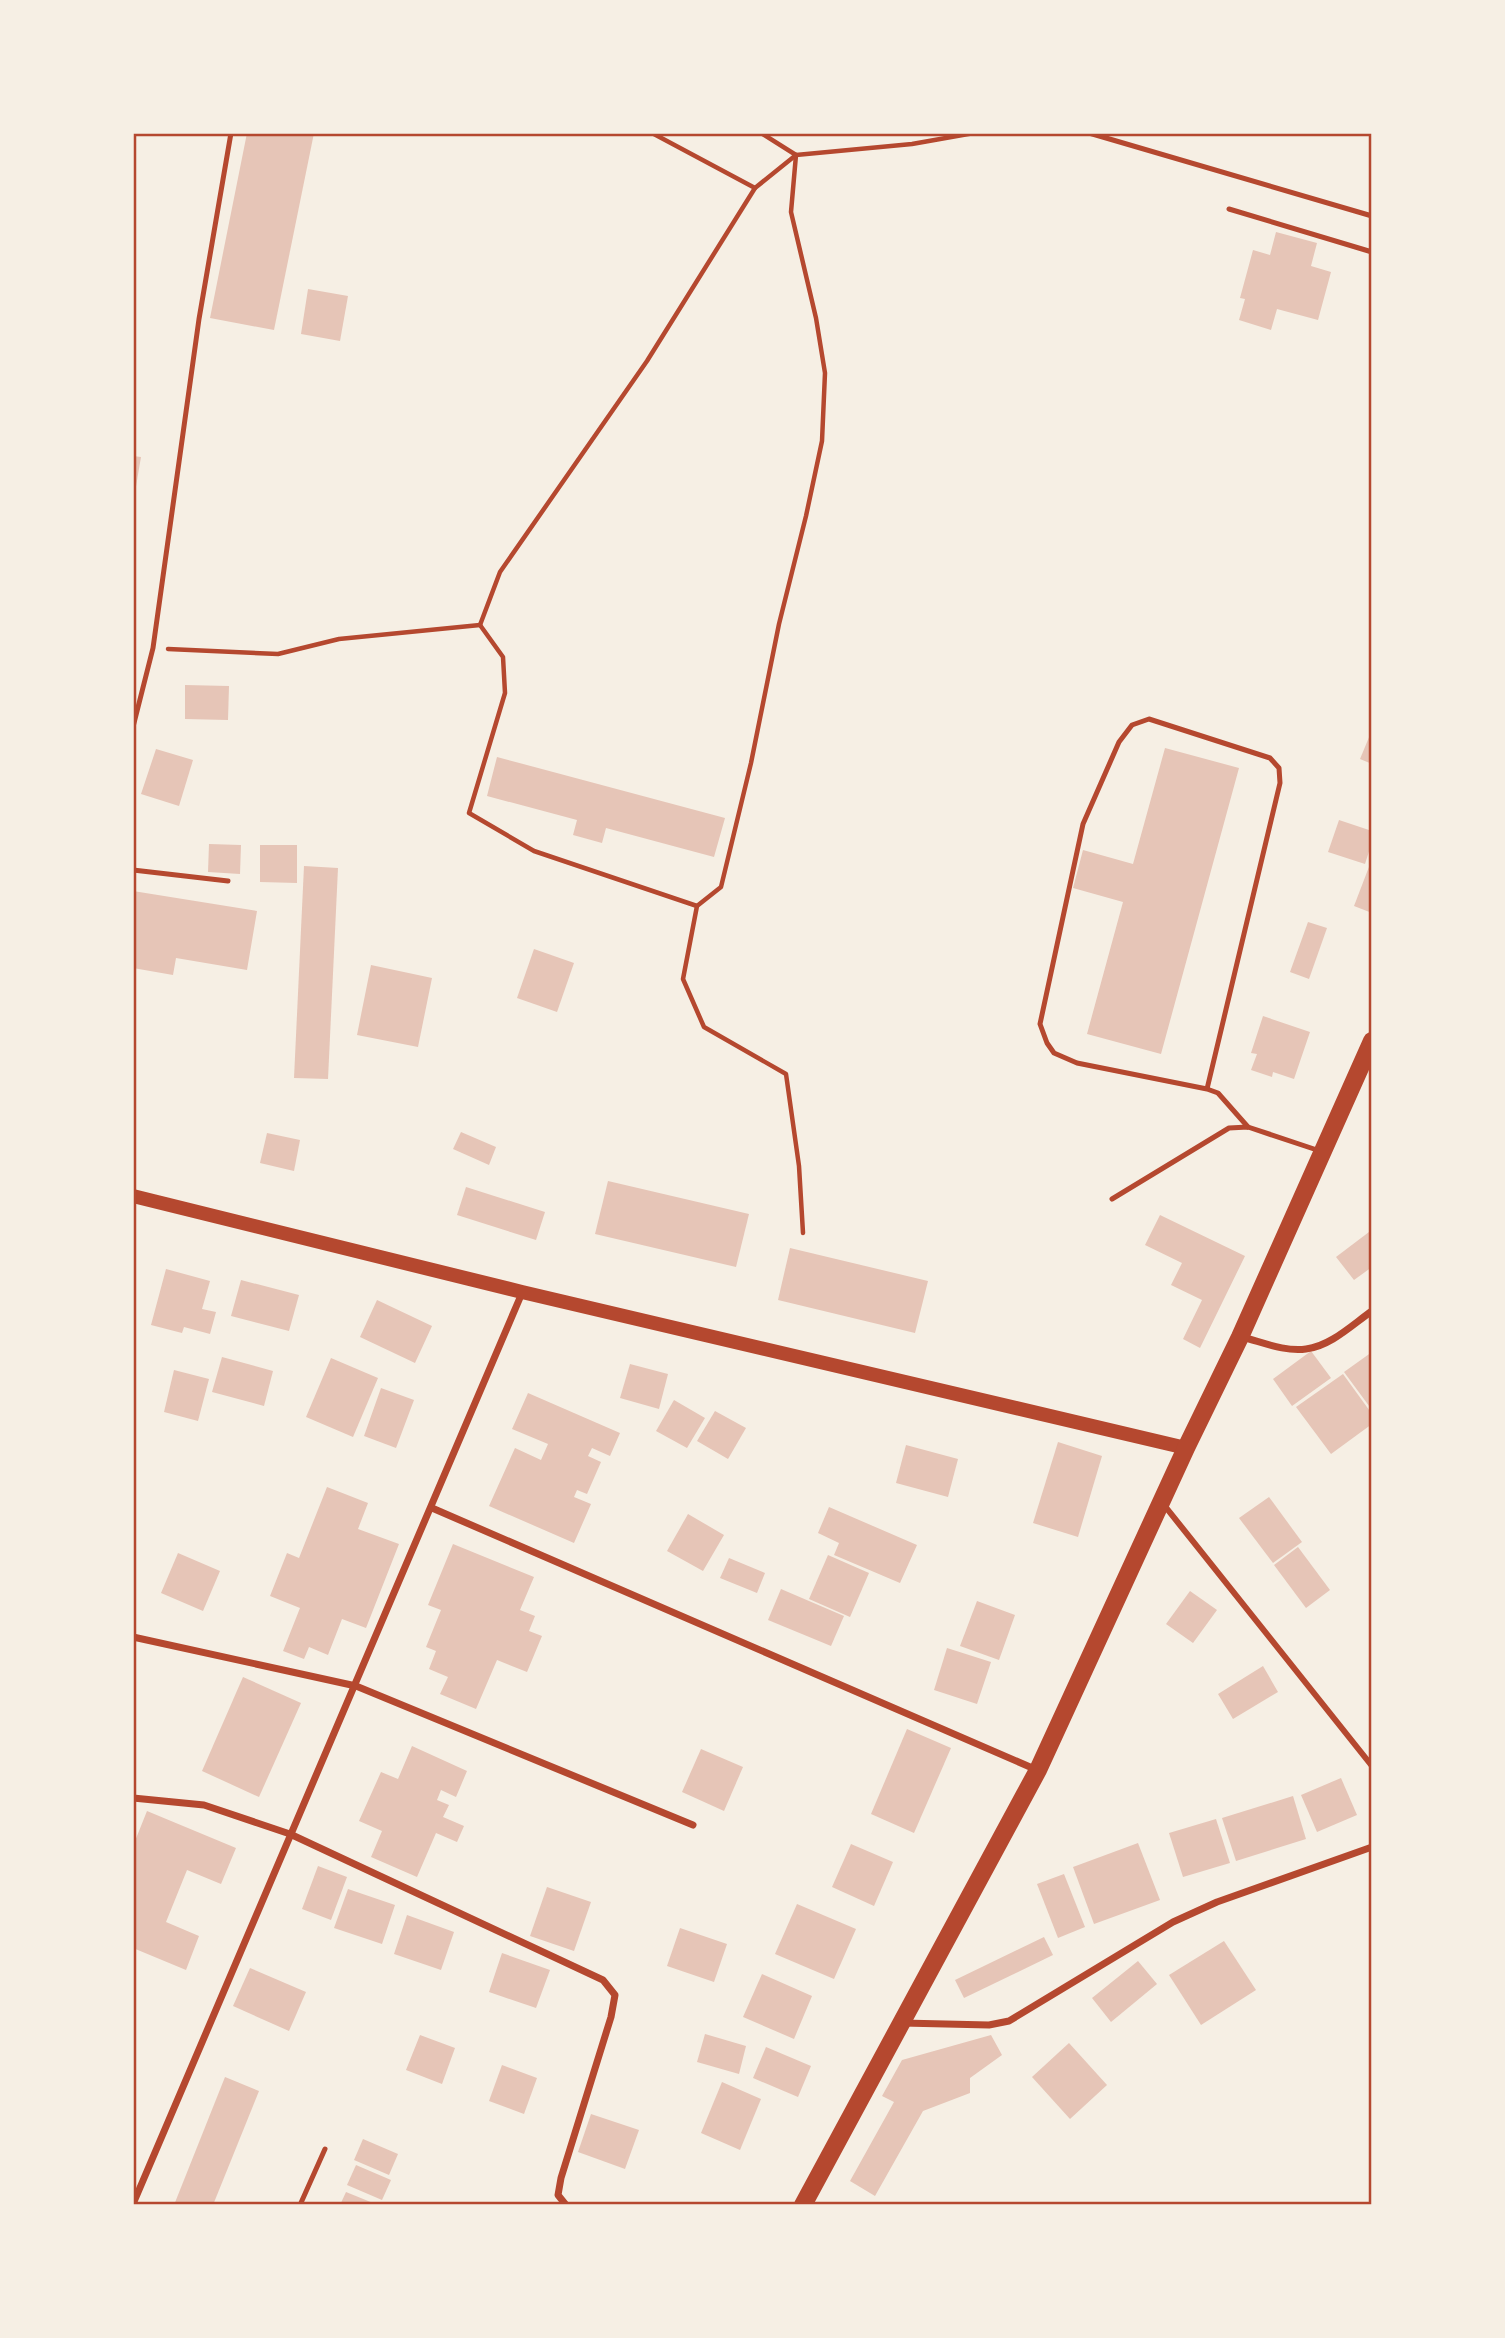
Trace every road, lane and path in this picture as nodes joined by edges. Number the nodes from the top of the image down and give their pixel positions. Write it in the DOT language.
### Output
graph roads {
  1 [pos="231,133"];
  2 [pos="652,133"];
  3 [pos="761,133"];
  4 [pos="974,133"];
  5 [pos="1090,133"];
  6 [pos="796,155"];
  7 [pos="755,188"];
  8 [pos="1229,209"];
  9 [pos="1372,216"];
  10 [pos="1372,252"];
  11 [pos="480,625"];
  12 [pos="153,648"];
  13 [pos="133,727"];
  14 [pos="133,870"];
  15 [pos="228,881"];
  16 [pos="697,906"];
  17 [pos="1372,1041"];
  18 [pos="1208,1088"];
  19 [pos="1248,1127"];
  20 [pos="1322,1152"];
  21 [pos="133,1196"];
  22 [pos="1112,1199"];
  23 [pos="803,1233"];
  24 [pos="523,1292"];
  25 [pos="1372,1311"];
  26 [pos="1240,1336"];
  27 [pos="1186,1448"];
  28 [pos="1162,1503"];
  29 [pos="432,1508"];
  30 [pos="133,1637"];
  31 [pos="356,1686"];
  32 [pos="1372,1766"];
  33 [pos="1038,1770"];
  34 [pos="133,1798"];
  35 [pos="693,1825"];
  36 [pos="290,1834"];
  37 [pos="1372,1847"];
  38 [pos="901,2023"];
  39 [pos="325,2148"];
  40 [pos="133,2204"];
  41 [pos="300,2205"];
  42 [pos="566,2205"];
  43 [pos="803,2205"];
  1 -- 12 [label="lane"];
  2 -- 7 [label="path"];
  3 -- 6 [label="path"];
  4 -- 6 [label="path"];
  5 -- 9 [label="lane"];
  6 -- 7 [label="path"];
  6 -- 16 [label="path"];
  7 -- 11 [label="path"];
  8 -- 10 [label="lane"];
  11 -- 12 [label="path"];
  11 -- 16 [label="path"];
  12 -- 13 [label="lane"];
  14 -- 15 [label="lane"];
  16 -- 23 [label="path"];
  17 -- 20 [label="main road"];
  18 -- 18 [label="lane"];
  18 -- 19 [label="lane"];
  19 -- 20 [label="lane"];
  19 -- 22 [label="lane"];
  20 -- 26 [label="main road"];
  21 -- 24 [label="main road"];
  24 -- 27 [label="main road"];
  24 -- 29 [label="street"];
  25 -- 26 [label="street"];
  26 -- 27 [label="main road"];
  27 -- 28 [label="main road"];
  28 -- 32 [label="street"];
  28 -- 33 [label="main road"];
  29 -- 31 [label="street"];
  29 -- 33 [label="street"];
  30 -- 31 [label="street"];
  31 -- 35 [label="street"];
  31 -- 36 [label="street"];
  33 -- 38 [label="main road"];
  34 -- 36 [label="street"];
  36 -- 40 [label="street"];
  36 -- 42 [label="street"];
  37 -- 38 [label="street"];
  38 -- 43 [label="main road"];
  39 -- 41 [label="lane"];
}
